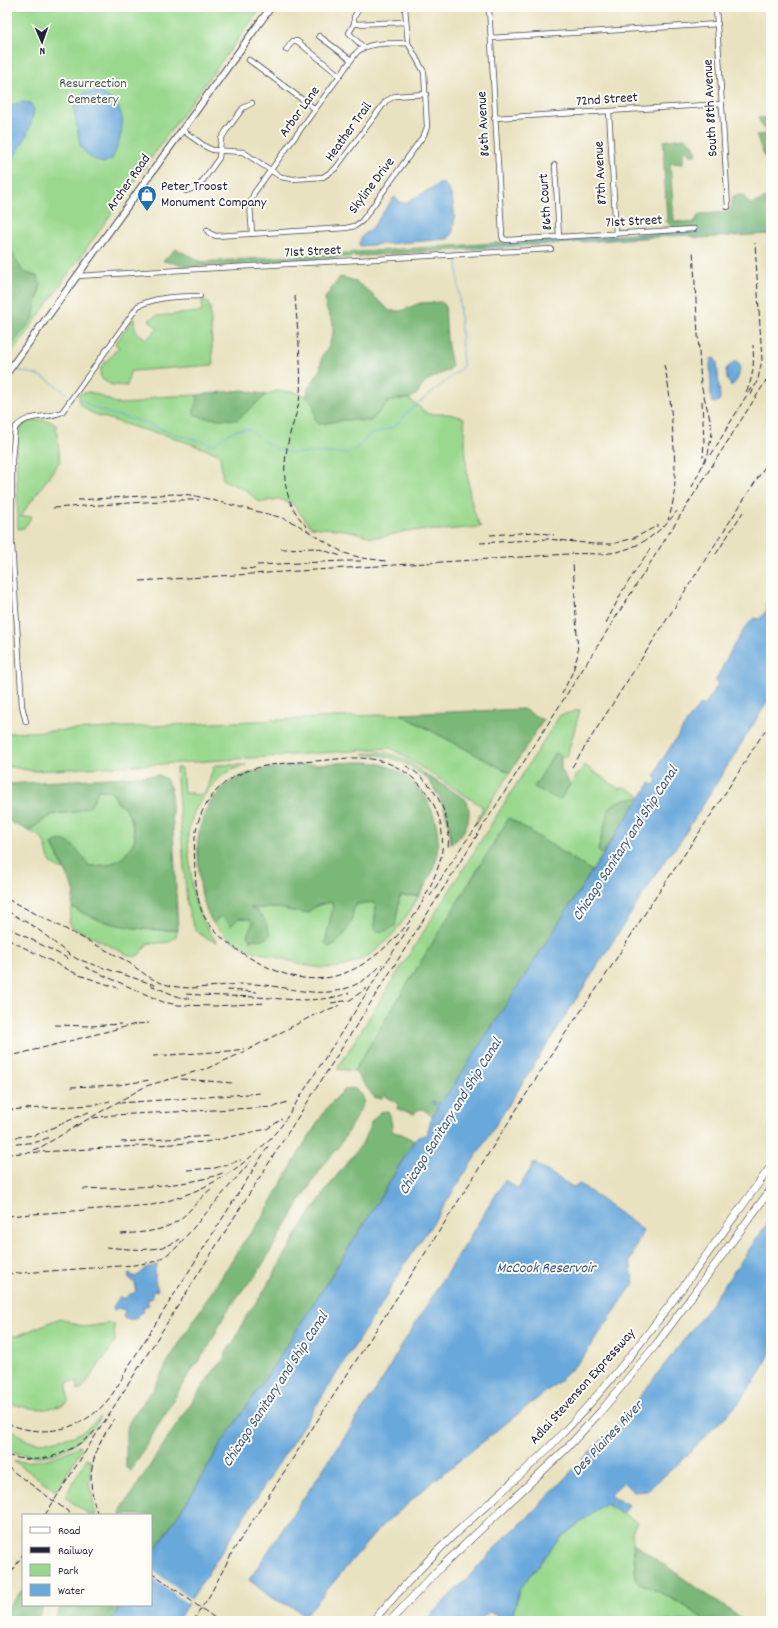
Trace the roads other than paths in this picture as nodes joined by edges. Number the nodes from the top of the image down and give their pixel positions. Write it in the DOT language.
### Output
graph roads {
  1 [pos="271,7"];
  2 [pos="360,7"];
  3 [pos="405,7"];
  4 [pos="489,7"];
  5 [pos="716,7"];
  6 [pos="406,22"];
  7 [pos="354,24"];
  8 [pos="718,24"];
  9 [pos="319,36"];
  10 [pos="491,38"];
  11 [pos="408,43"];
  12 [pos="363,48"];
  13 [pos="286,50"];
  14 [pos="249,60"];
  15 [pos="351,60"];
  16 [pos="340,75"];
  17 [pos="426,94"];
  18 [pos="252,103"];
  19 [pos="722,104"];
  20 [pos="315,109"];
  21 [pos="609,111"];
  22 [pos="494,118"];
  23 [pos="182,130"];
  24 [pos="221,150"];
  25 [pos="555,165"];
  26 [pos="271,170"];
  27 [pos="186,191"];
  28 [pos="728,207"];
  29 [pos="694,229"];
  30 [pos="206,230"];
  31 [pos="252,234"];
  32 [pos="616,234"];
  33 [pos="559,237"];
  34 [pos="503,239"];
  35 [pos="551,249"];
  36 [pos="77,276"];
  37 [pos="200,296"];
  38 [pos="7,373"];
  39 [pos="26,722"];
  40 [pos="771,1166"];
  41 [pos="771,1189"];
  42 [pos="373,1621"];
  43 [pos="390,1621"];
  1 -- 23 [label="main road, Archer Road"];
  2 -- 7 [label="street"];
  3 -- 6 [label="street"];
  4 -- 10 [label="street, 86th Avenue"];
  5 -- 8 [label="street, South 88th Avenue"];
  6 -- 7 [label="street"];
  6 -- 11 [label="street"];
  7 -- 12 [label="street"];
  8 -- 10 [label="street"];
  8 -- 19 [label="street, South 88th Avenue"];
  9 -- 15 [label="street"];
  10 -- 22 [label="street, 86th Avenue"];
  11 -- 12 [label="street"];
  11 -- 17 [label="street, Skyline Drive"];
  12 -- 15 [label="street, Arbor Lane"];
  13 -- 16 [label="street"];
  14 -- 20 [label="street"];
  15 -- 16 [label="street, Arbor Lane"];
  16 -- 20 [label="street, Arbor Lane"];
  17 -- 26 [label="street, Heather Trail"];
  17 -- 31 [label="street, Skyline Drive"];
  18 -- 24 [label="street"];
  19 -- 21 [label="street, 72nd Street"];
  19 -- 28 [label="street, South 88th Avenue"];
  20 -- 26 [label="street, Arbor Lane"];
  21 -- 22 [label="street, 72nd Street"];
  21 -- 32 [label="street, 87th Avenue"];
  22 -- 34 [label="street, 86th Avenue"];
  23 -- 24 [label="street, Heather Trail"];
  23 -- 36 [label="main road, Archer Road"];
  24 -- 26 [label="street, Heather Trail"];
  24 -- 27 [label="street"];
  25 -- 33 [label="street, 86th Court"];
  26 -- 31 [label="street, Arbor Lane"];
  29 -- 32 [label="street, 71st Street"];
  30 -- 31 [label="street, Skyline Drive"];
  32 -- 33 [label="street, 71st Street"];
  33 -- 34 [label="street, 71st Street"];
  35 -- 36 [label="street, 71st Street"];
  36 -- 38 [label="main road, Archer Road"];
  37 -- 39 [label="street"];
  40 -- 42 [label="highway, Adlai Stevenson Expressway"];
  41 -- 43 [label="highway, Adlai Stevenson Expressway"];
}
